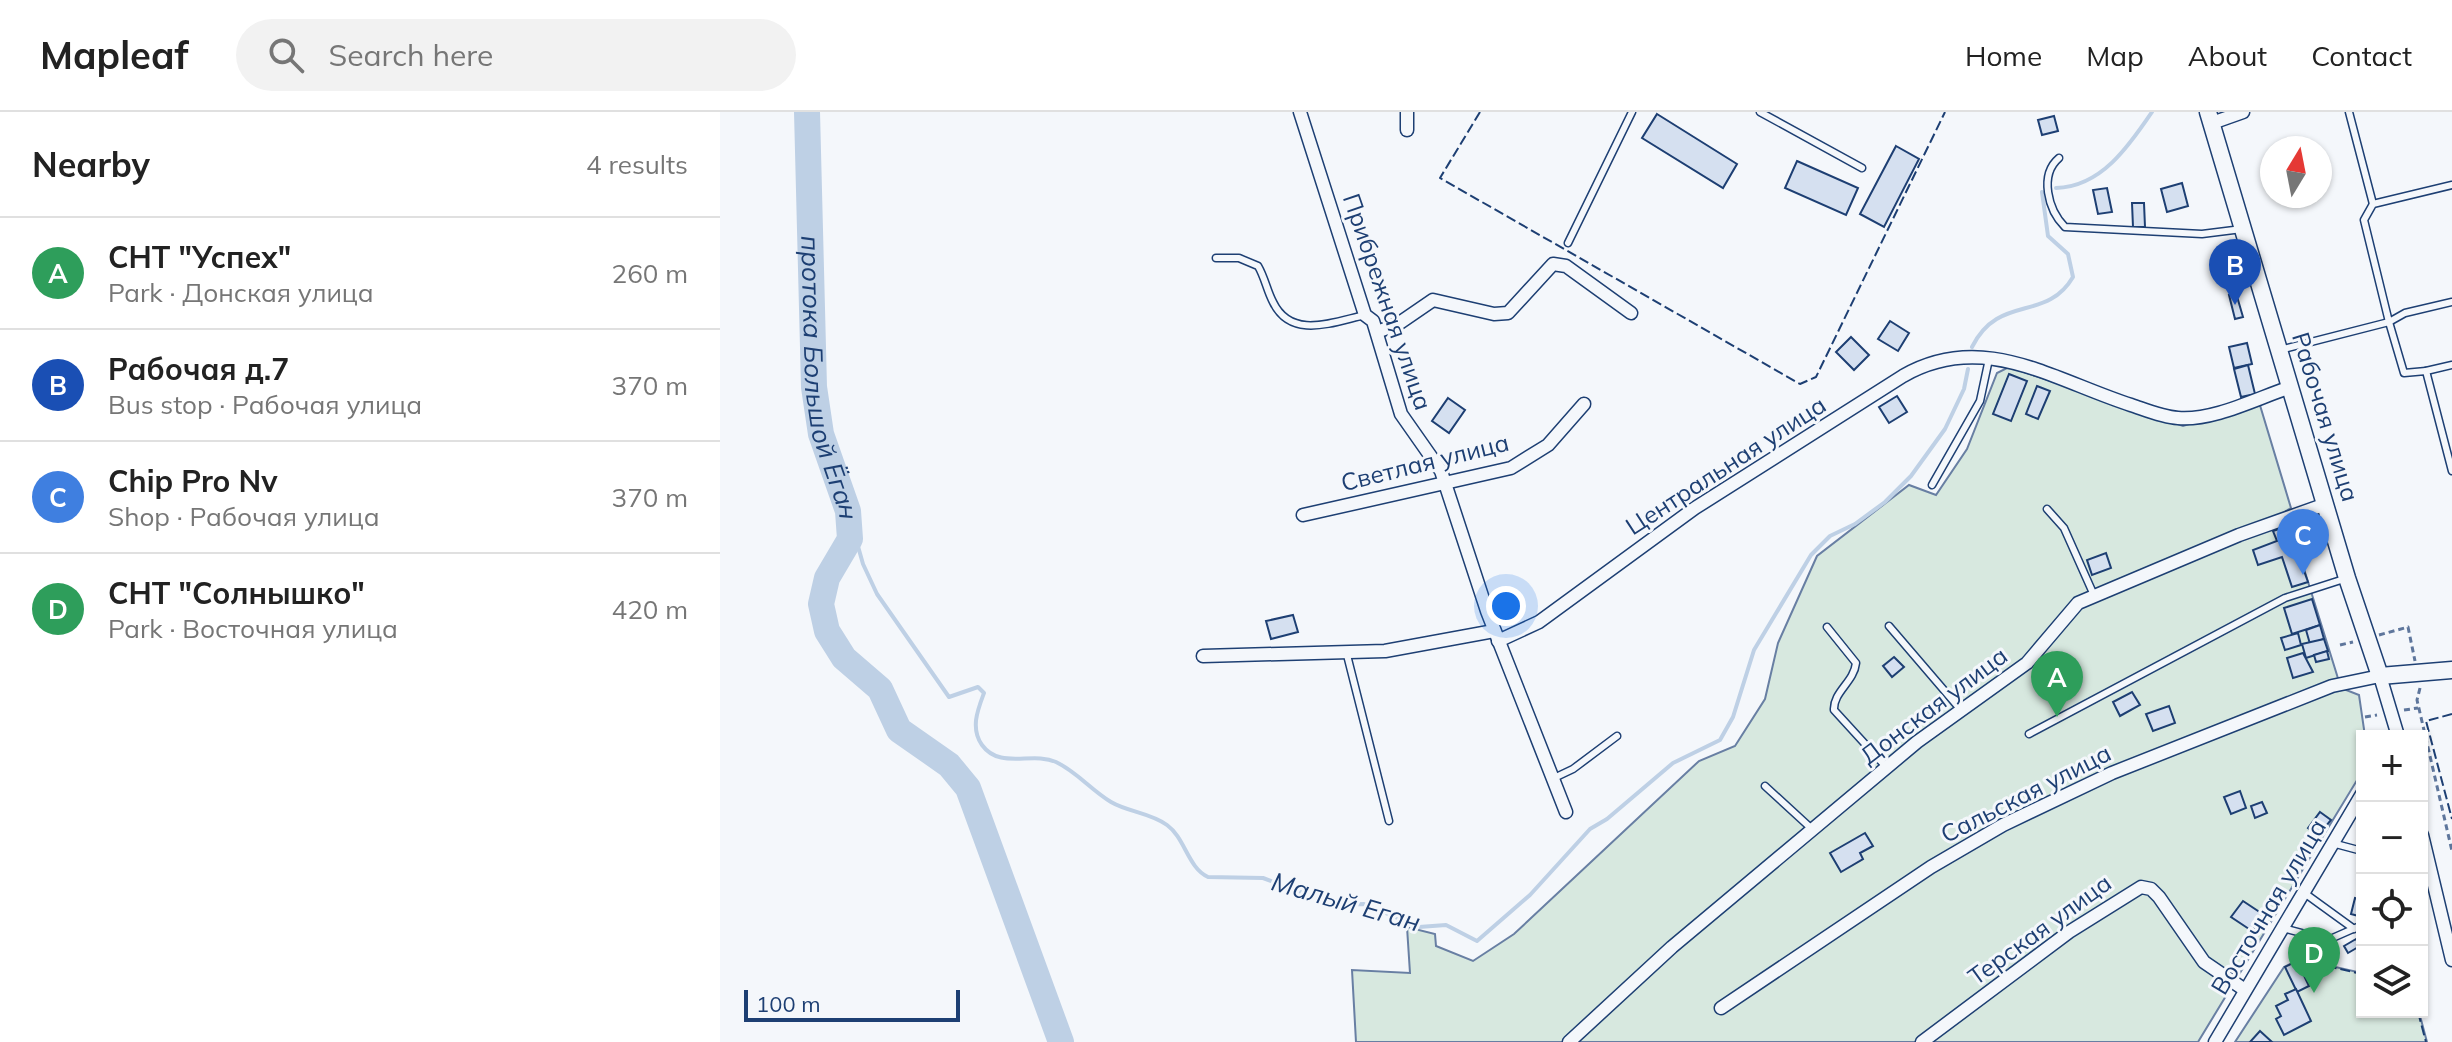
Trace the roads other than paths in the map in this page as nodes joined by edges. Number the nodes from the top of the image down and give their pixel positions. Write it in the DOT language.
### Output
graph roads {
  1 [pos="1300,112"];
  2 [pos="1407,112"];
  3 [pos="1632,112"];
  4 [pos="1760,112"];
  5 [pos="2243,112"];
  6 [pos="2349,112"];
  7 [pos="2210,117"];
  8 [pos="1407,130"];
  9 [pos="2059,158"];
  10 [pos="1862,168"];
  11 [pos="2452,185"];
  12 [pos="2373,204"];
  13 [pos="2243,229"];
  14 [pos="1568,243"];
  15 [pos="1216,258"];
  16 [pos="2452,302"];
  17 [pos="1631,313"];
  18 [pos="1365,315"];
  19 [pos="2389,322"];
  20 [pos="1377,332"];
  21 [pos="2280,350"];
  22 [pos="1989,358"];
  23 [pos="2452,365"];
  24 [pos="2426,371"];
  25 [pos="2291,387"];
  26 [pos="1584,404"];
  27 [pos="2452,471"];
  28 [pos="1445,483"];
  29 [pos="1932,485"];
  30 [pos="2326,504"];
  31 [pos="2047,509"];
  32 [pos="1303,515"];
  33 [pos="2347,578"];
  34 [pos="2093,593"];
  35 [pos="1889,626"];
  36 [pos="1827,627"];
  37 [pos="1496,636"];
  38 [pos="1346,651"];
  39 [pos="1203,656"];
  40 [pos="2452,670"];
  41 [pos="2380,676"];
  42 [pos="1961,710"];
  43 [pos="2396,730"];
  44 [pos="2029,734"];
  45 [pos="1617,736"];
  46 [pos="1887,768"];
  47 [pos="1552,779"];
  48 [pos="1765,786"];
  49 [pos="2357,802"];
  50 [pos="1566,812"];
  51 [pos="1389,821"];
  52 [pos="1814,831"];
  53 [pos="2332,843"];
  54 [pos="2356,849"];
  55 [pos="2428,860"];
  56 [pos="2303,892"];
  57 [pos="2282,927"];
  58 [pos="2354,929"];
  59 [pos="2452,960"];
  60 [pos="2245,990"];
  61 [pos="1721,1008"];
  62 [pos="1569,1042"];
  63 [pos="1922,1042"];
  64 [pos="2215,1042"];
  1 -- 18 [label="street, Прибрежная улица"];
  2 -- 8 [label="street"];
  3 -- 14 [label="lane"];
  4 -- 10 [label="lane"];
  5 -- 7 [label="street"];
  6 -- 12 [label="lane"];
  7 -- 13 [label="street, Рабочая улица"];
  9 -- 13 [label="lane"];
  11 -- 12 [label="lane"];
  12 -- 19 [label="lane"];
  13 -- 21 [label="street, Рабочая улица"];
  15 -- 18 [label="lane"];
  16 -- 19 [label="lane"];
  17 -- 20 [label="street"];
  18 -- 20 [label="street, Прибрежная улица"];
  19 -- 21 [label="lane"];
  19 -- 24 [label="lane"];
  20 -- 28 [label="street, Прибрежная улица"];
  21 -- 25 [label="street, Рабочая улица"];
  22 -- 25 [label="street, Центральная улица"];
  22 -- 29 [label="lane"];
  22 -- 37 [label="street, Центральная улица"];
  23 -- 24 [label="lane"];
  24 -- 27 [label="lane"];
  25 -- 30 [label="street, Рабочая улица"];
  26 -- 28 [label="street, Светлая улица"];
  28 -- 32 [label="street, Светлая улица"];
  28 -- 37 [label="street, Прибрежная улица"];
  30 -- 33 [label="street, Рабочая улица"];
  30 -- 34 [label="street, Донская улица"];
  31 -- 34 [label="lane"];
  33 -- 41 [label="street, Рабочая улица"];
  33 -- 44 [label="lane"];
  34 -- 42 [label="street, Донская улица"];
  35 -- 42 [label="lane"];
  36 -- 46 [label="lane"];
  37 -- 38 [label="street, Центральная улица"];
  37 -- 47 [label="street, Прибрежная улица"];
  38 -- 39 [label="street, Центральная улица"];
  38 -- 51 [label="lane"];
  40 -- 41 [label="street"];
  41 -- 43 [label="street, Рабочая улица"];
  41 -- 61 [label="street, Сальская улица"];
  42 -- 46 [label="street, Донская улица"];
  45 -- 47 [label="lane"];
  46 -- 52 [label="street, Донская улица"];
  47 -- 50 [label="street, Прибрежная улица"];
  48 -- 52 [label="lane"];
  49 -- 53 [label="street, Восточная улица"];
  52 -- 62 [label="street, Донская улица"];
  53 -- 54 [label="lane"];
  53 -- 56 [label="street, Восточная улица"];
  55 -- 59 [label="street"];
  56 -- 57 [label="street, Восточная улица"];
  56 -- 58 [label="lane"];
  57 -- 58 [label="lane"];
  57 -- 60 [label="street, Восточная улица"];
  60 -- 63 [label="street, Терская улица"];
  60 -- 64 [label="street, Восточная улица"];
}
